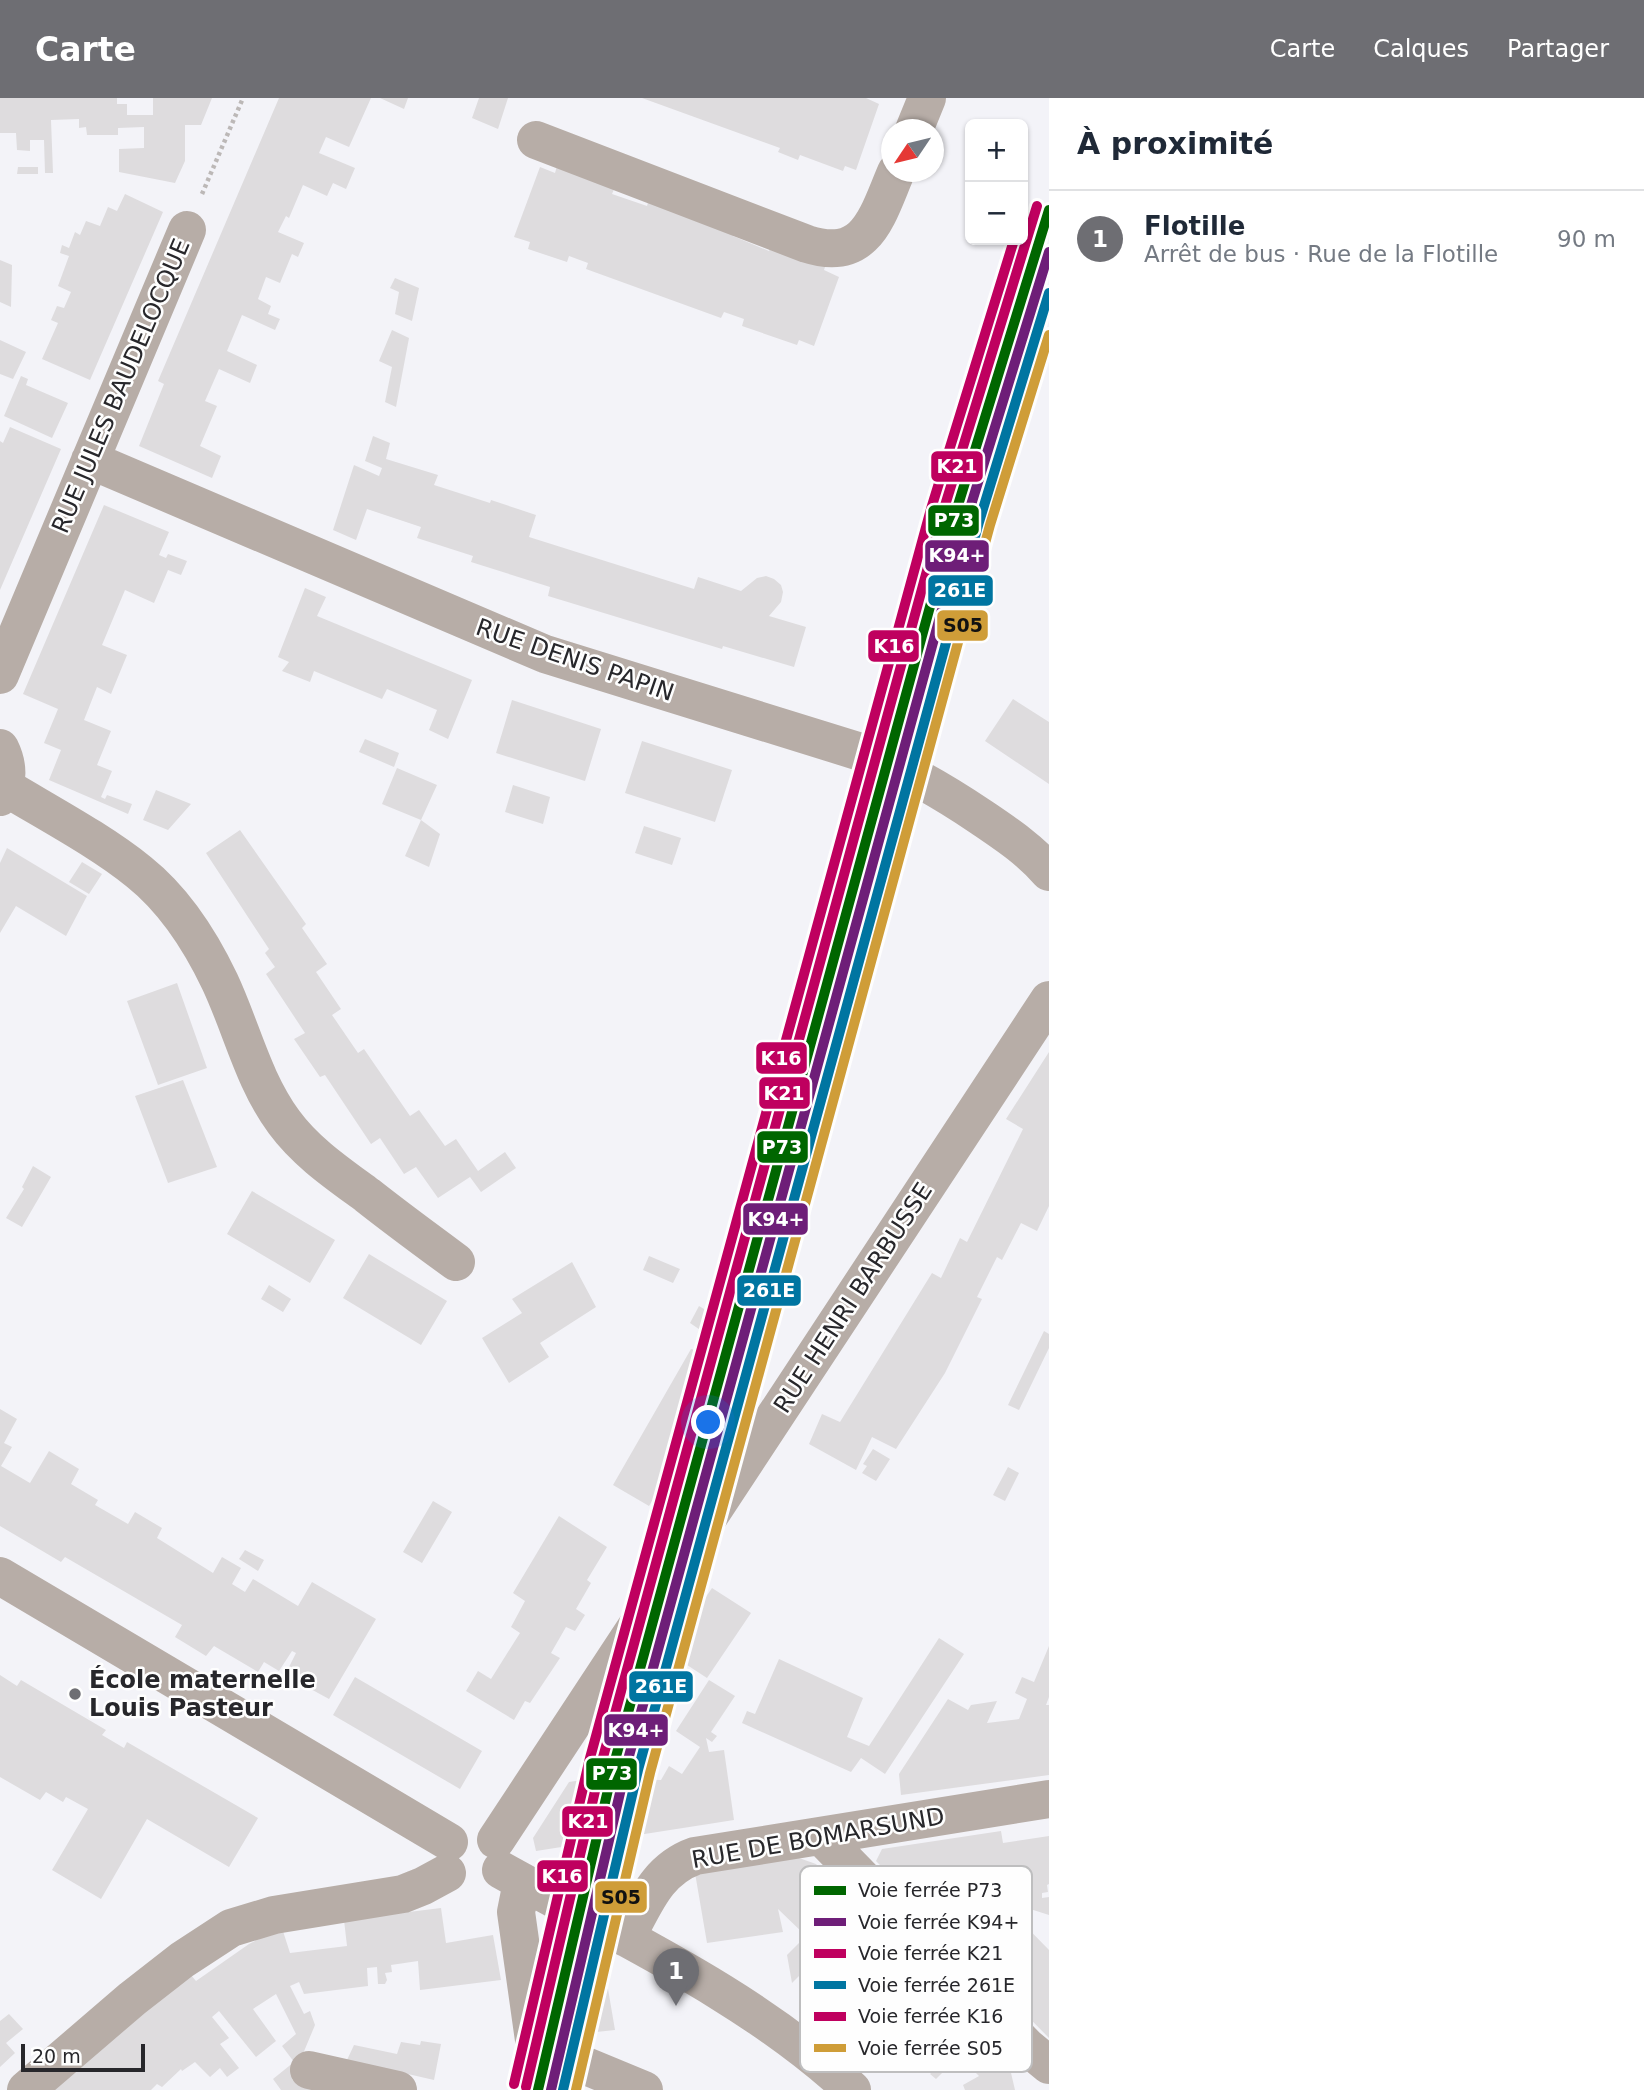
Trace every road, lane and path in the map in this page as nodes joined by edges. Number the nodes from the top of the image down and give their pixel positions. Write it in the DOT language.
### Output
graph roads {
  1 [pos="243,98"];
  2 [pos="927,98"];
  3 [pos="918,119"];
  4 [pos="536,140"];
  5 [pos="892,182"];
  6 [pos="187,230"];
  7 [pos="90,460"];
  8 [pos="0,675"];
  9 [pos="0,748"];
  10 [pos="3,792"];
  11 [pos="1049,872"];
  12 [pos="1049,1001"];
  13 [pos="456,1262"];
  14 [pos="0,1576"];
  15 [pos="1049,1799"];
  16 [pos="822,1837"];
  17 [pos="448,1857"];
  18 [pos="506,1864"];
  19 [pos="850,1866"];
  20 [pos="626,1938"];
  21 [pos="535,2045"];
  22 [pos="800,2047"];
  23 [pos="1032,2051"];
  24 [pos="1049,2065"];
  25 [pos="309,2070"];
  26 [pos="832,2072"];
  27 [pos="26,2090"];
  28 [pos="398,2090"];
  29 [pos="541,2090"];
  30 [pos="644,2090"];
  31 [pos="852,2090"];
  1 -- 6 [label="path, RUE JULES BAUDELOCQUE"];
  2 -- 3 [label="street"];
  4 -- 5 [label="street"];
  6 -- 7 [label="street, RUE JULES BAUDELOCQUE"];
  7 -- 8 [label="street, RUE JULES BAUDELOCQUE"];
  7 -- 11 [label="street, RUE DENIS PAPIN"];
  9 -- 10 [label="street"];
  10 -- 13 [label="street"];
  12 -- 18 [label="street, RUE HENRI BARBUSSE"];
  14 -- 17 [label="street"];
  15 -- 16 [label="street, RUE DE BOMARSUND"];
  16 -- 19 [label="street"];
  16 -- 20 [label="street, RUE DE BOMARSUND"];
  17 -- 18 [label="street"];
  17 -- 18 [label="street"];
  17 -- 27 [label="street"];
  18 -- 20 [label="street"];
  18 -- 21 [label="street"];
  20 -- 22 [label="street"];
  21 -- 29 [label="street"];
  21 -- 30 [label="street"];
  23 -- 24 [label="street"];
  25 -- 28 [label="street"];
  26 -- 31 [label="street"];
}
